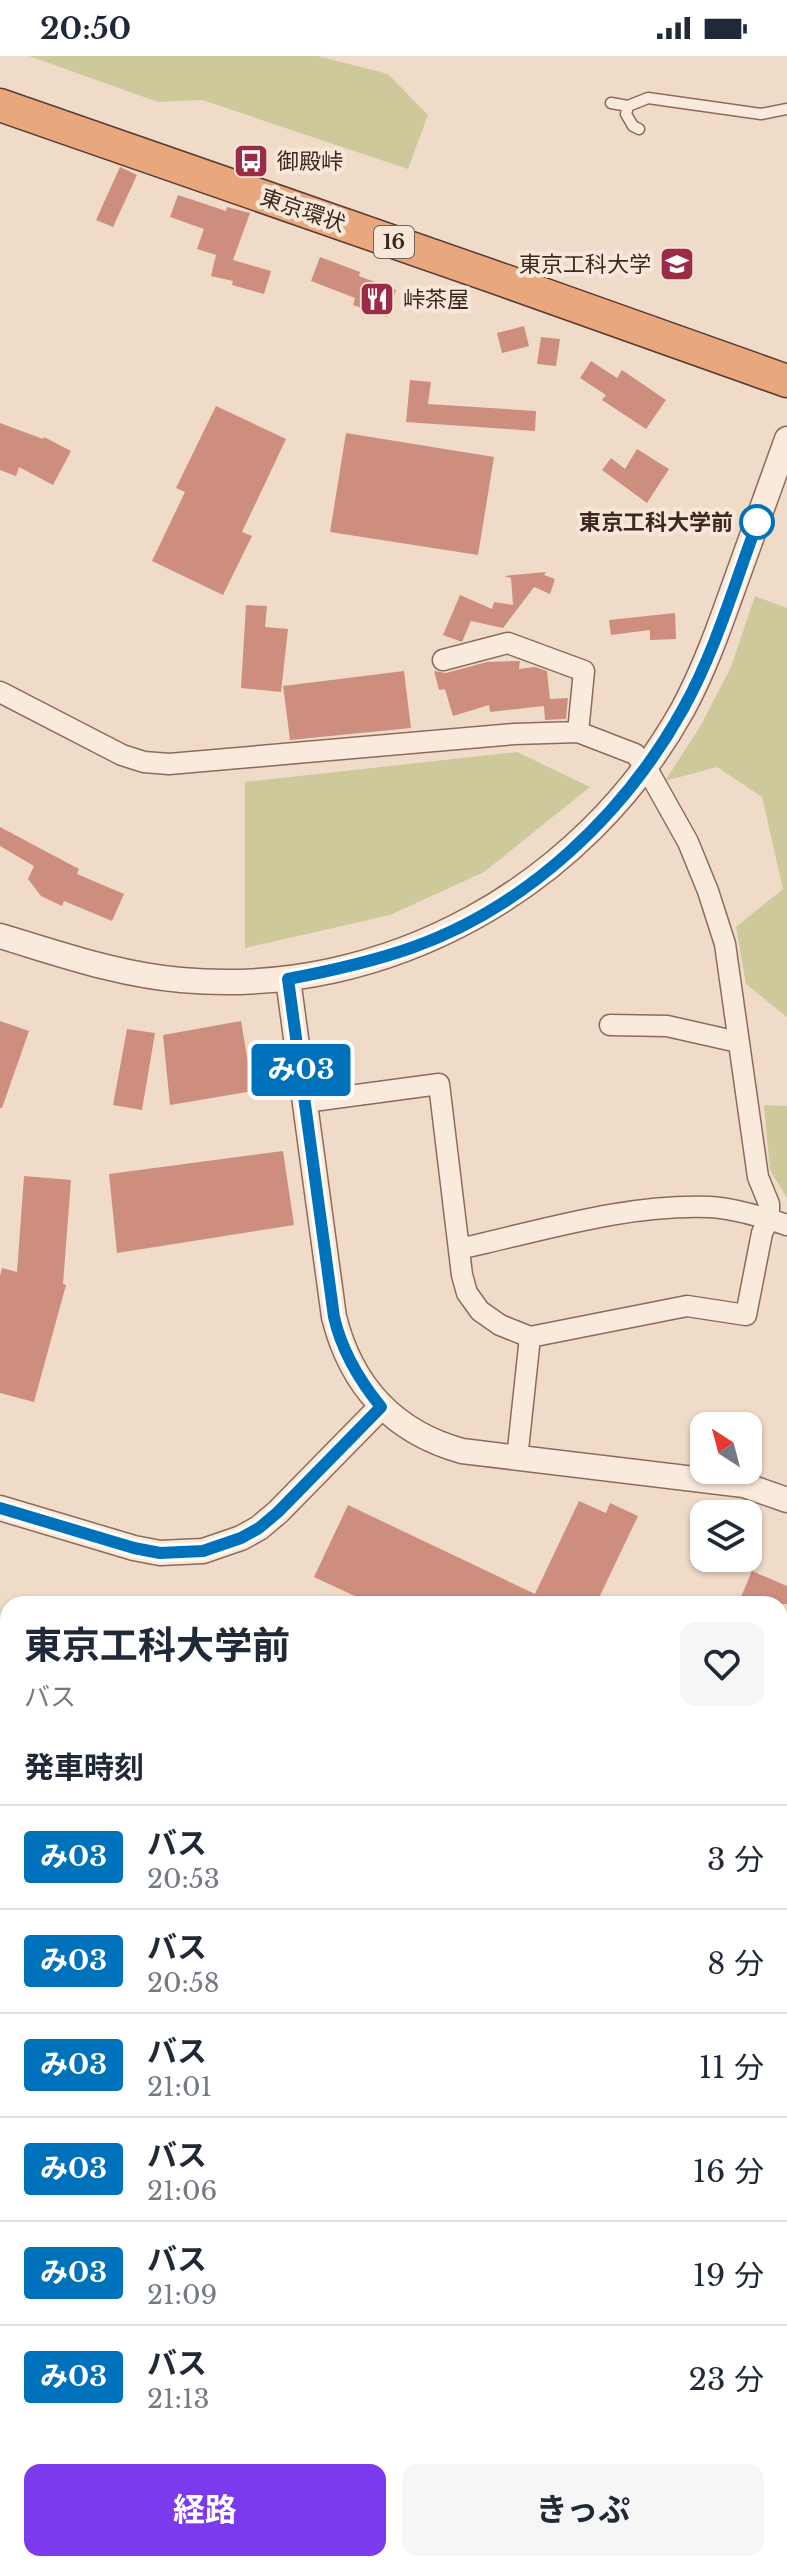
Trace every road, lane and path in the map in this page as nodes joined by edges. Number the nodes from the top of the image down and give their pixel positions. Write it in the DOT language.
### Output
graph roads {
  1 [pos="611,103"];
  2 [pos="0,105"];
  3 [pos="628,106"];
  4 [pos="787,109"];
  5 [pos="639,129"];
  6 [pos="787,381"];
  7 [pos="787,439"];
  8 [pos="443,660"];
  9 [pos="0,692"];
  10 [pos="578,732"];
  11 [pos="646,767"];
  12 [pos="0,936"];
  13 [pos="288,979"];
  14 [pos="610,1025"];
  15 [pos="738,1042"];
  16 [pos="305,1102"];
  17 [pos="778,1222"];
  18 [pos="459,1249"];
  19 [pos="530,1337"];
  20 [pos="381,1407"];
  21 [pos="517,1459"];
  22 [pos="787,1500"];
  23 [pos="0,1508"];
  1 -- 3 [label="lane"];
  2 -- 6 [label="highway, 東京環状 / 16"];
  3 -- 4 [label="lane"];
  3 -- 5 [label="lane"];
  7 -- 11 [label="street"];
  8 -- 10 [label="street"];
  9 -- 10 [label="street"];
  10 -- 11 [label="street"];
  11 -- 13 [label="street"];
  11 -- 15 [label="street"];
  12 -- 13 [label="street"];
  13 -- 16 [label="street"];
  14 -- 15 [label="street"];
  15 -- 17 [label="street"];
  16 -- 18 [label="street"];
  16 -- 20 [label="street"];
  17 -- 18 [label="street"];
  17 -- 19 [label="street"];
  18 -- 19 [label="street"];
  19 -- 21 [label="street"];
  20 -- 21 [label="street"];
  20 -- 23 [label="street"];
  21 -- 22 [label="street"];
}
